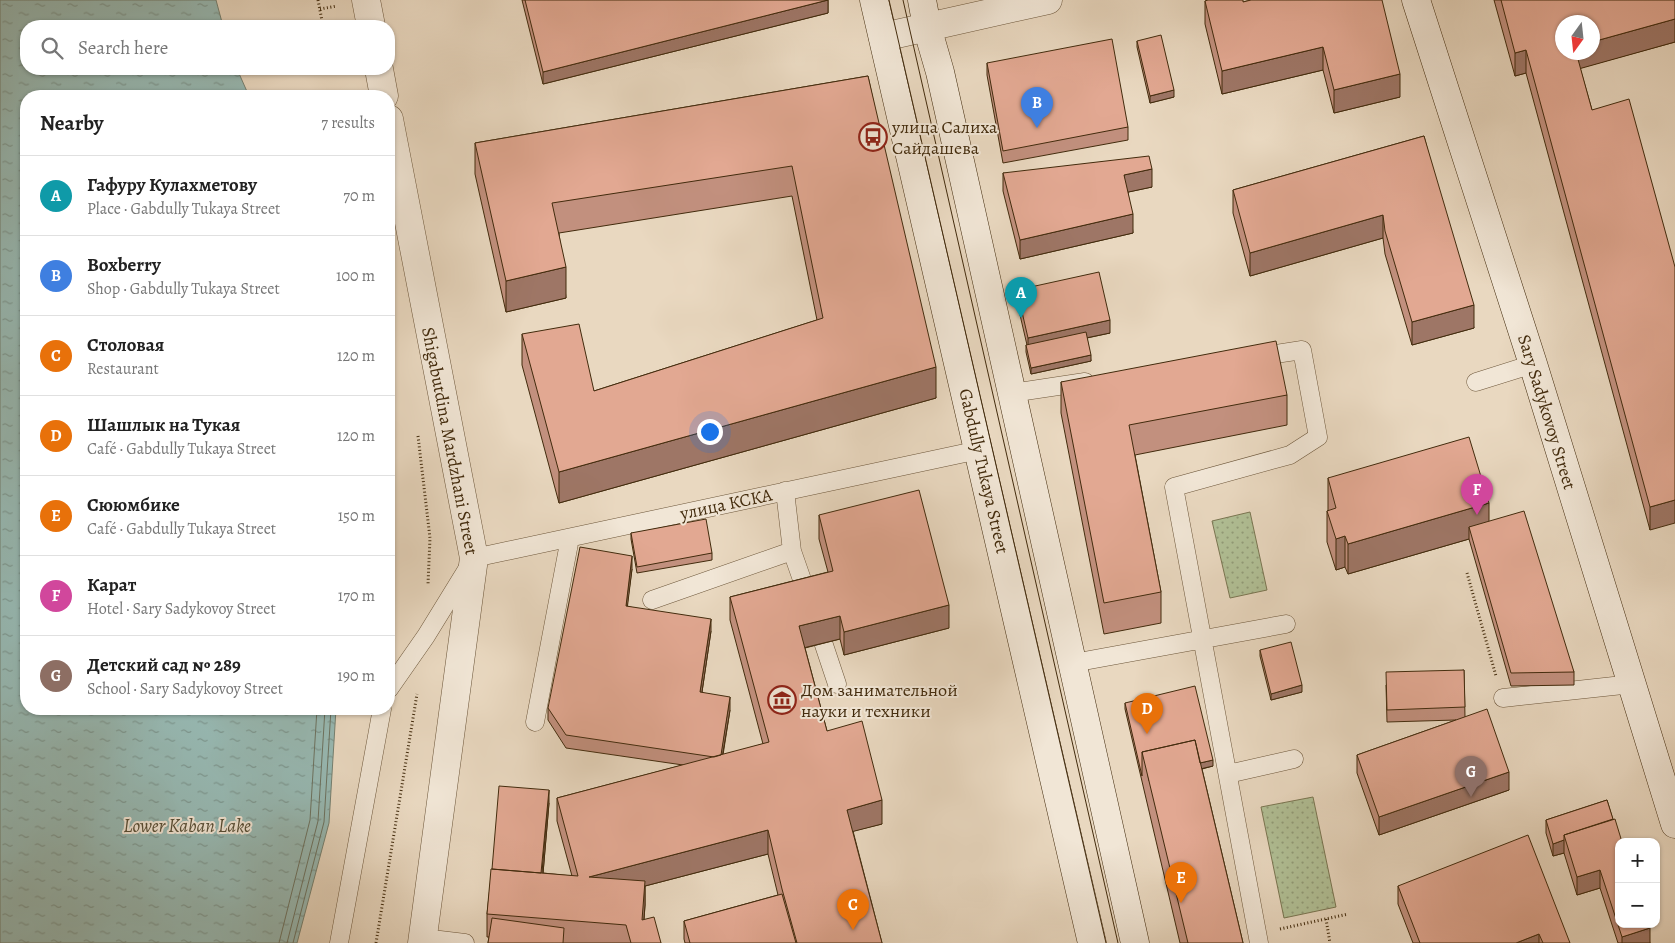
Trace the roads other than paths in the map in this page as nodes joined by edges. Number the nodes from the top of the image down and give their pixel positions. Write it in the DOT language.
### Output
graph roads {
  1 [pos="366,0"];
  2 [pos="874,0"];
  3 [pos="922,0"];
  4 [pos="1048,0"];
  5 [pos="1416,0"];
  6 [pos="370,20"];
  7 [pos="928,27"];
  8 [pos="883,37"];
  9 [pos="380,75"];
  10 [pos="383,90"];
  11 [pos="395,150"];
  12 [pos="1236,360"];
  13 [pos="1533,364"];
  14 [pos="1102,380"];
  15 [pos="1476,382"];
  16 [pos="1012,393"];
  17 [pos="979,450"];
  18 [pos="785,491"];
  19 [pos="570,538"];
  20 [pos="792,551"];
  21 [pos="474,558"];
  22 [pos="808,597"];
  23 [pos="652,600"];
  24 [pos="1286,624"];
  25 [pos="1202,640"];
  26 [pos="823,642"];
  27 [pos="1073,664"];
  28 [pos="395,681"];
  29 [pos="837,684"];
  30 [pos="1632,684"];
  31 [pos="1503,698"];
  32 [pos="381,715"];
  33 [pos="535,722"];
  34 [pos="1294,759"];
  35 [pos="1228,774"];
  36 [pos="1675,824"];
  37 [pos="422,940"];
  38 [pos="1259,941"];
  39 [pos="339,943"];
  40 [pos="464,943"];
  41 [pos="1092,943"];
  42 [pos="1135,943"];
  1 -- 6 [label="main road"];
  2 -- 8 [label="main road, Gabdully Tukaya Street"];
  3 -- 7 [label="main road"];
  4 -- 7 [label="main road"];
  5 -- 13 [label="main road, Sary Sadykovoy Street"];
  7 -- 8 [label="main road"];
  7 -- 16 [label="main road"];
  8 -- 17 [label="main road, Gabdully Tukaya Street"];
  9 -- 10 [label="main road"];
  11 -- 21 [label="main road, Shigabutdina Mardzhani Street"];
  12 -- 25 [label="lane"];
  13 -- 15 [label="lane"];
  13 -- 30 [label="main road, Sary Sadykovoy Street"];
  14 -- 16 [label="lane"];
  16 -- 27 [label="main road"];
  17 -- 18 [label="lane, улица КСКА"];
  17 -- 41 [label="main road, Gabdully Tukaya Street"];
  18 -- 19 [label="lane, улица КСКА"];
  18 -- 20 [label="lane"];
  19 -- 21 [label="lane, улица КСКА"];
  19 -- 33 [label="lane"];
  20 -- 22 [label="lane"];
  20 -- 23 [label="lane"];
  21 -- 28 [label="lane"];
  21 -- 37 [label="main road, Shigabutdina Mardzhani Street"];
  24 -- 25 [label="lane"];
  25 -- 27 [label="lane"];
  25 -- 35 [label="lane"];
  26 -- 29 [label="lane"];
  27 -- 42 [label="main road"];
  30 -- 31 [label="lane"];
  30 -- 36 [label="main road, Sary Sadykovoy Street"];
  32 -- 39 [label="lane"];
  34 -- 35 [label="lane"];
  35 -- 38 [label="lane"];
  37 -- 40 [label="lane"];
}
